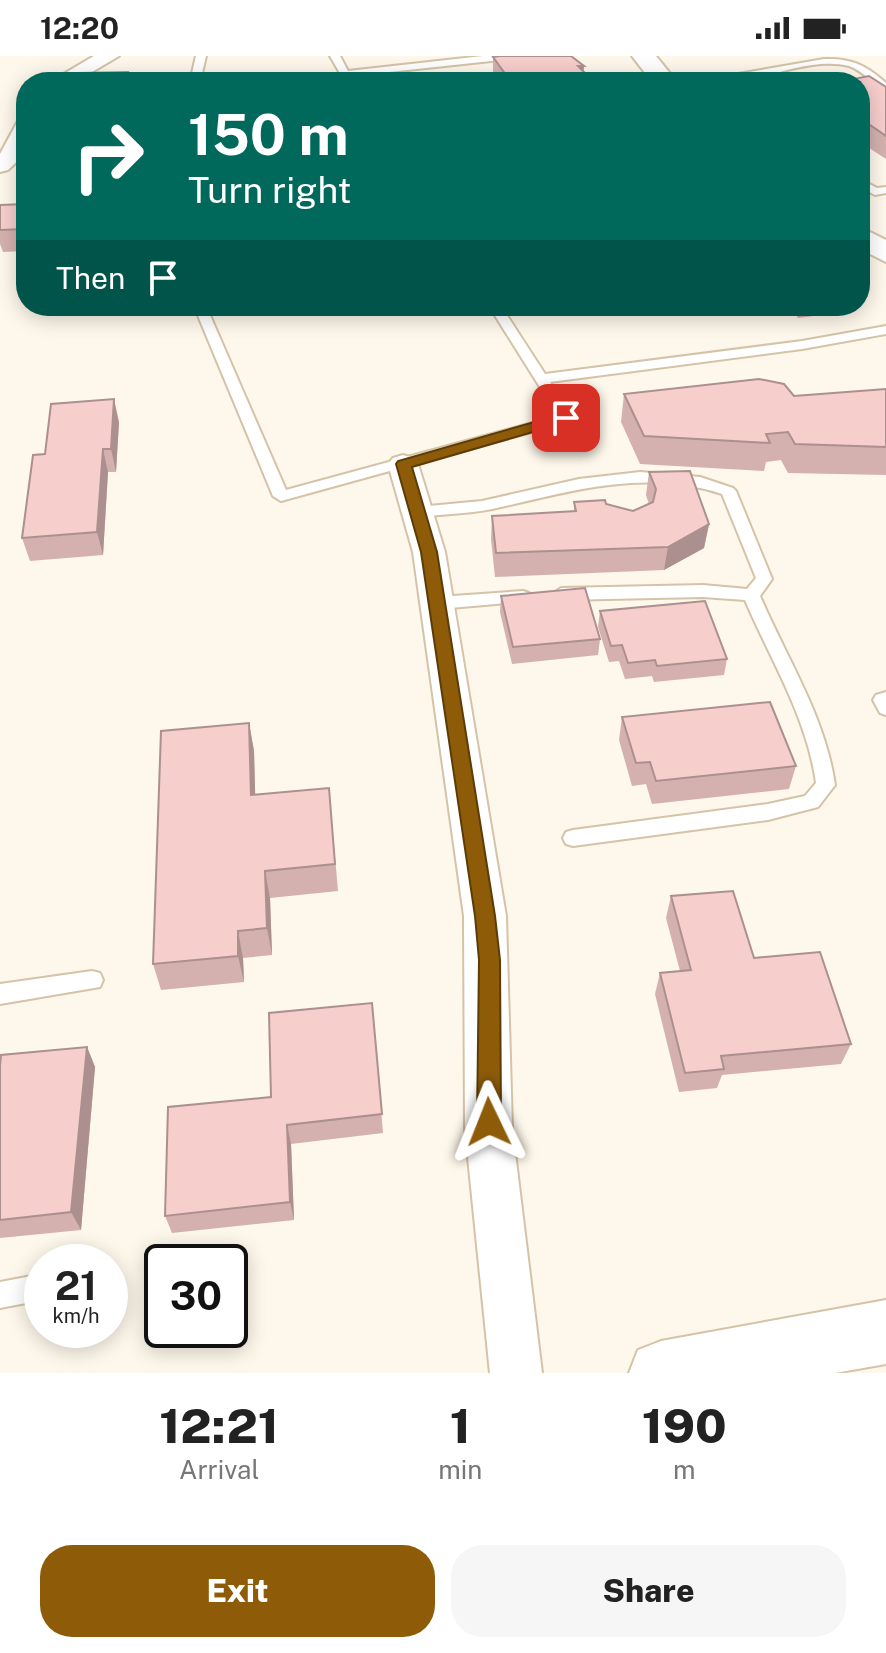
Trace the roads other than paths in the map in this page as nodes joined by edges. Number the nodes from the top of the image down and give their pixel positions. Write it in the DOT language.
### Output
graph roads {
  1 [pos="109,56"];
  2 [pos="510,56"];
  3 [pos="644,56"];
  4 [pos="79,72"];
  5 [pos="392,72"];
  6 [pos="657,72"];
  7 [pos="764,72"];
  8 [pos="868,72"];
  9 [pos="880,78"];
  10 [pos="886,88"];
  11 [pos="16,149"];
  12 [pos="0,165"];
  13 [pos="880,191"];
  14 [pos="886,201"];
  15 [pos="204,316"];
  16 [pos="501,316"];
  17 [pos="886,330"];
  18 [pos="541,379"];
  19 [pos="403,464"];
  20 [pos="418,512"];
  21 [pos="751,595"];
  22 [pos="439,603"];
  23 [pos="573,838"];
  24 [pos="92,980"];
  25 [pos="0,994"];
  26 [pos="24,1290"];
  27 [pos="0,1295"];
  28 [pos="886,1332"];
  29 [pos="516,1373"];
  30 [pos="661,1373"];
  1 -- 4 [label="street"];
  2 -- 5 [label="lane"];
  3 -- 6 [label="main road"];
  7 -- 8 [label="lane"];
  9 -- 10 [label="lane"];
  11 -- 12 [label="street"];
  13 -- 14 [label="lane"];
  15 -- 19 [label="lane"];
  16 -- 18 [label="lane"];
  17 -- 18 [label="lane"];
  18 -- 19 [label="lane"];
  19 -- 20 [label="street"];
  20 -- 21 [label="lane"];
  20 -- 22 [label="street"];
  21 -- 22 [label="lane"];
  21 -- 23 [label="lane"];
  22 -- 29 [label="street"];
  24 -- 25 [label="lane"];
  26 -- 27 [label="lane"];
  28 -- 30 [label="main road"];
}
